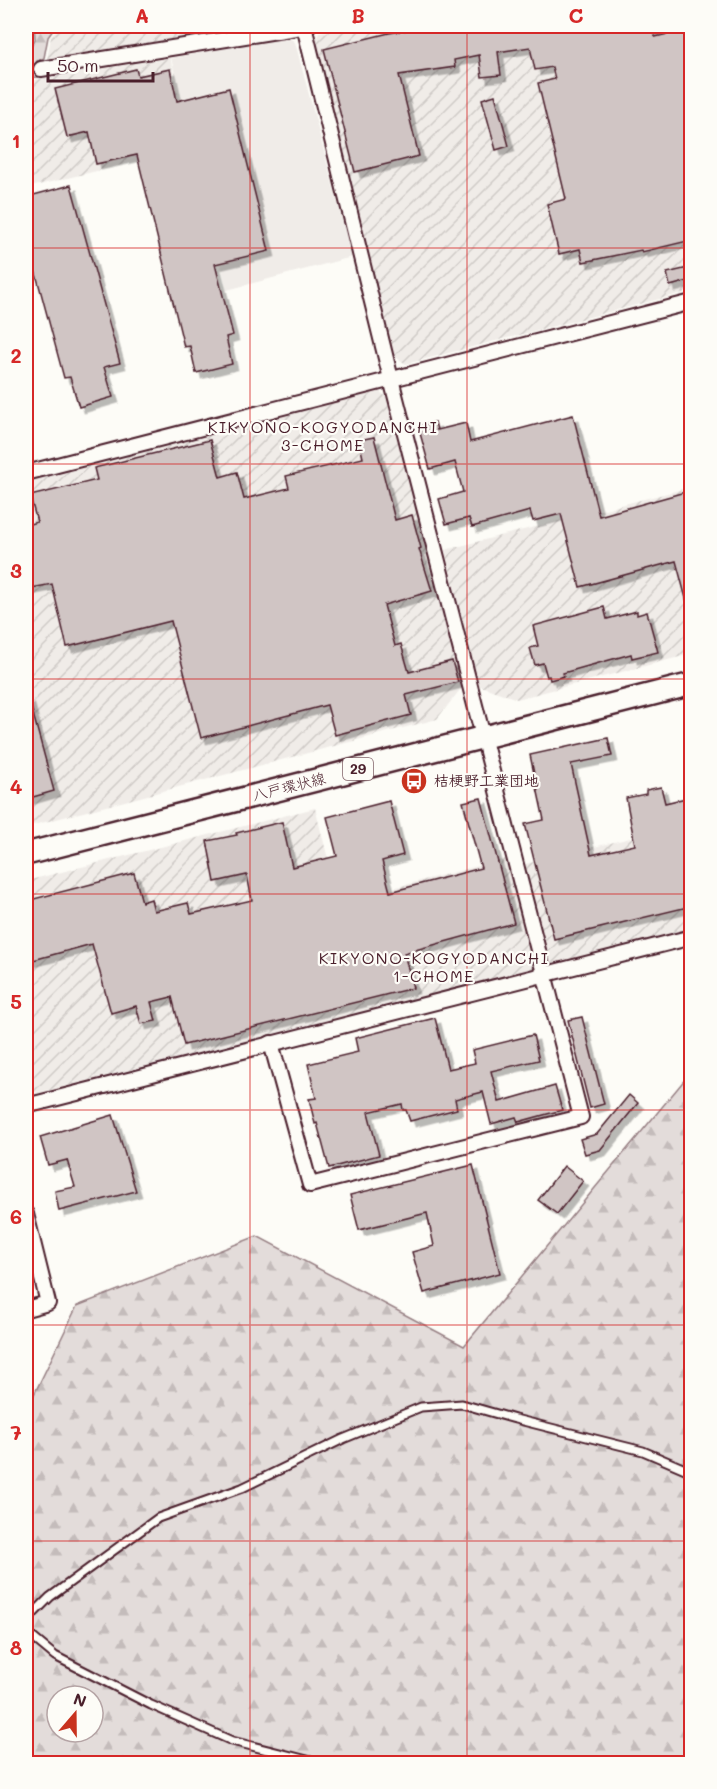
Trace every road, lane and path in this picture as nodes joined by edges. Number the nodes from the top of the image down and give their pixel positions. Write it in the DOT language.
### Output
graph roads {
  1 [pos="306,26"];
  2 [pos="41,69"];
  3 [pos="692,302"];
  4 [pos="391,379"];
  5 [pos="26,473"];
  6 [pos="692,684"];
  7 [pos="483,737"];
  8 [pos="26,855"];
  9 [pos="692,937"];
  10 [pos="545,974"];
  11 [pos="271,1043"];
  12 [pos="26,1106"];
  13 [pos="26,1214"];
  14 [pos="26,1309"];
  15 [pos="692,1472"];
  16 [pos="26,1621"];
  17 [pos="26,1632"];
  18 [pos="323,1764"];
  1 -- 2 [label="street"];
  1 -- 4 [label="street"];
  3 -- 4 [label="street"];
  4 -- 5 [label="street"];
  4 -- 7 [label="street"];
  6 -- 7 [label="main road, 八戸環状線 / 29"];
  7 -- 8 [label="main road, 八戸環状線 / 29"];
  7 -- 10 [label="street"];
  9 -- 10 [label="street"];
  10 -- 11 [label="street"];
  10 -- 11 [label="street"];
  11 -- 12 [label="street"];
  13 -- 14 [label="street"];
  15 -- 16 [label="lane"];
  17 -- 18 [label="lane"];
}
